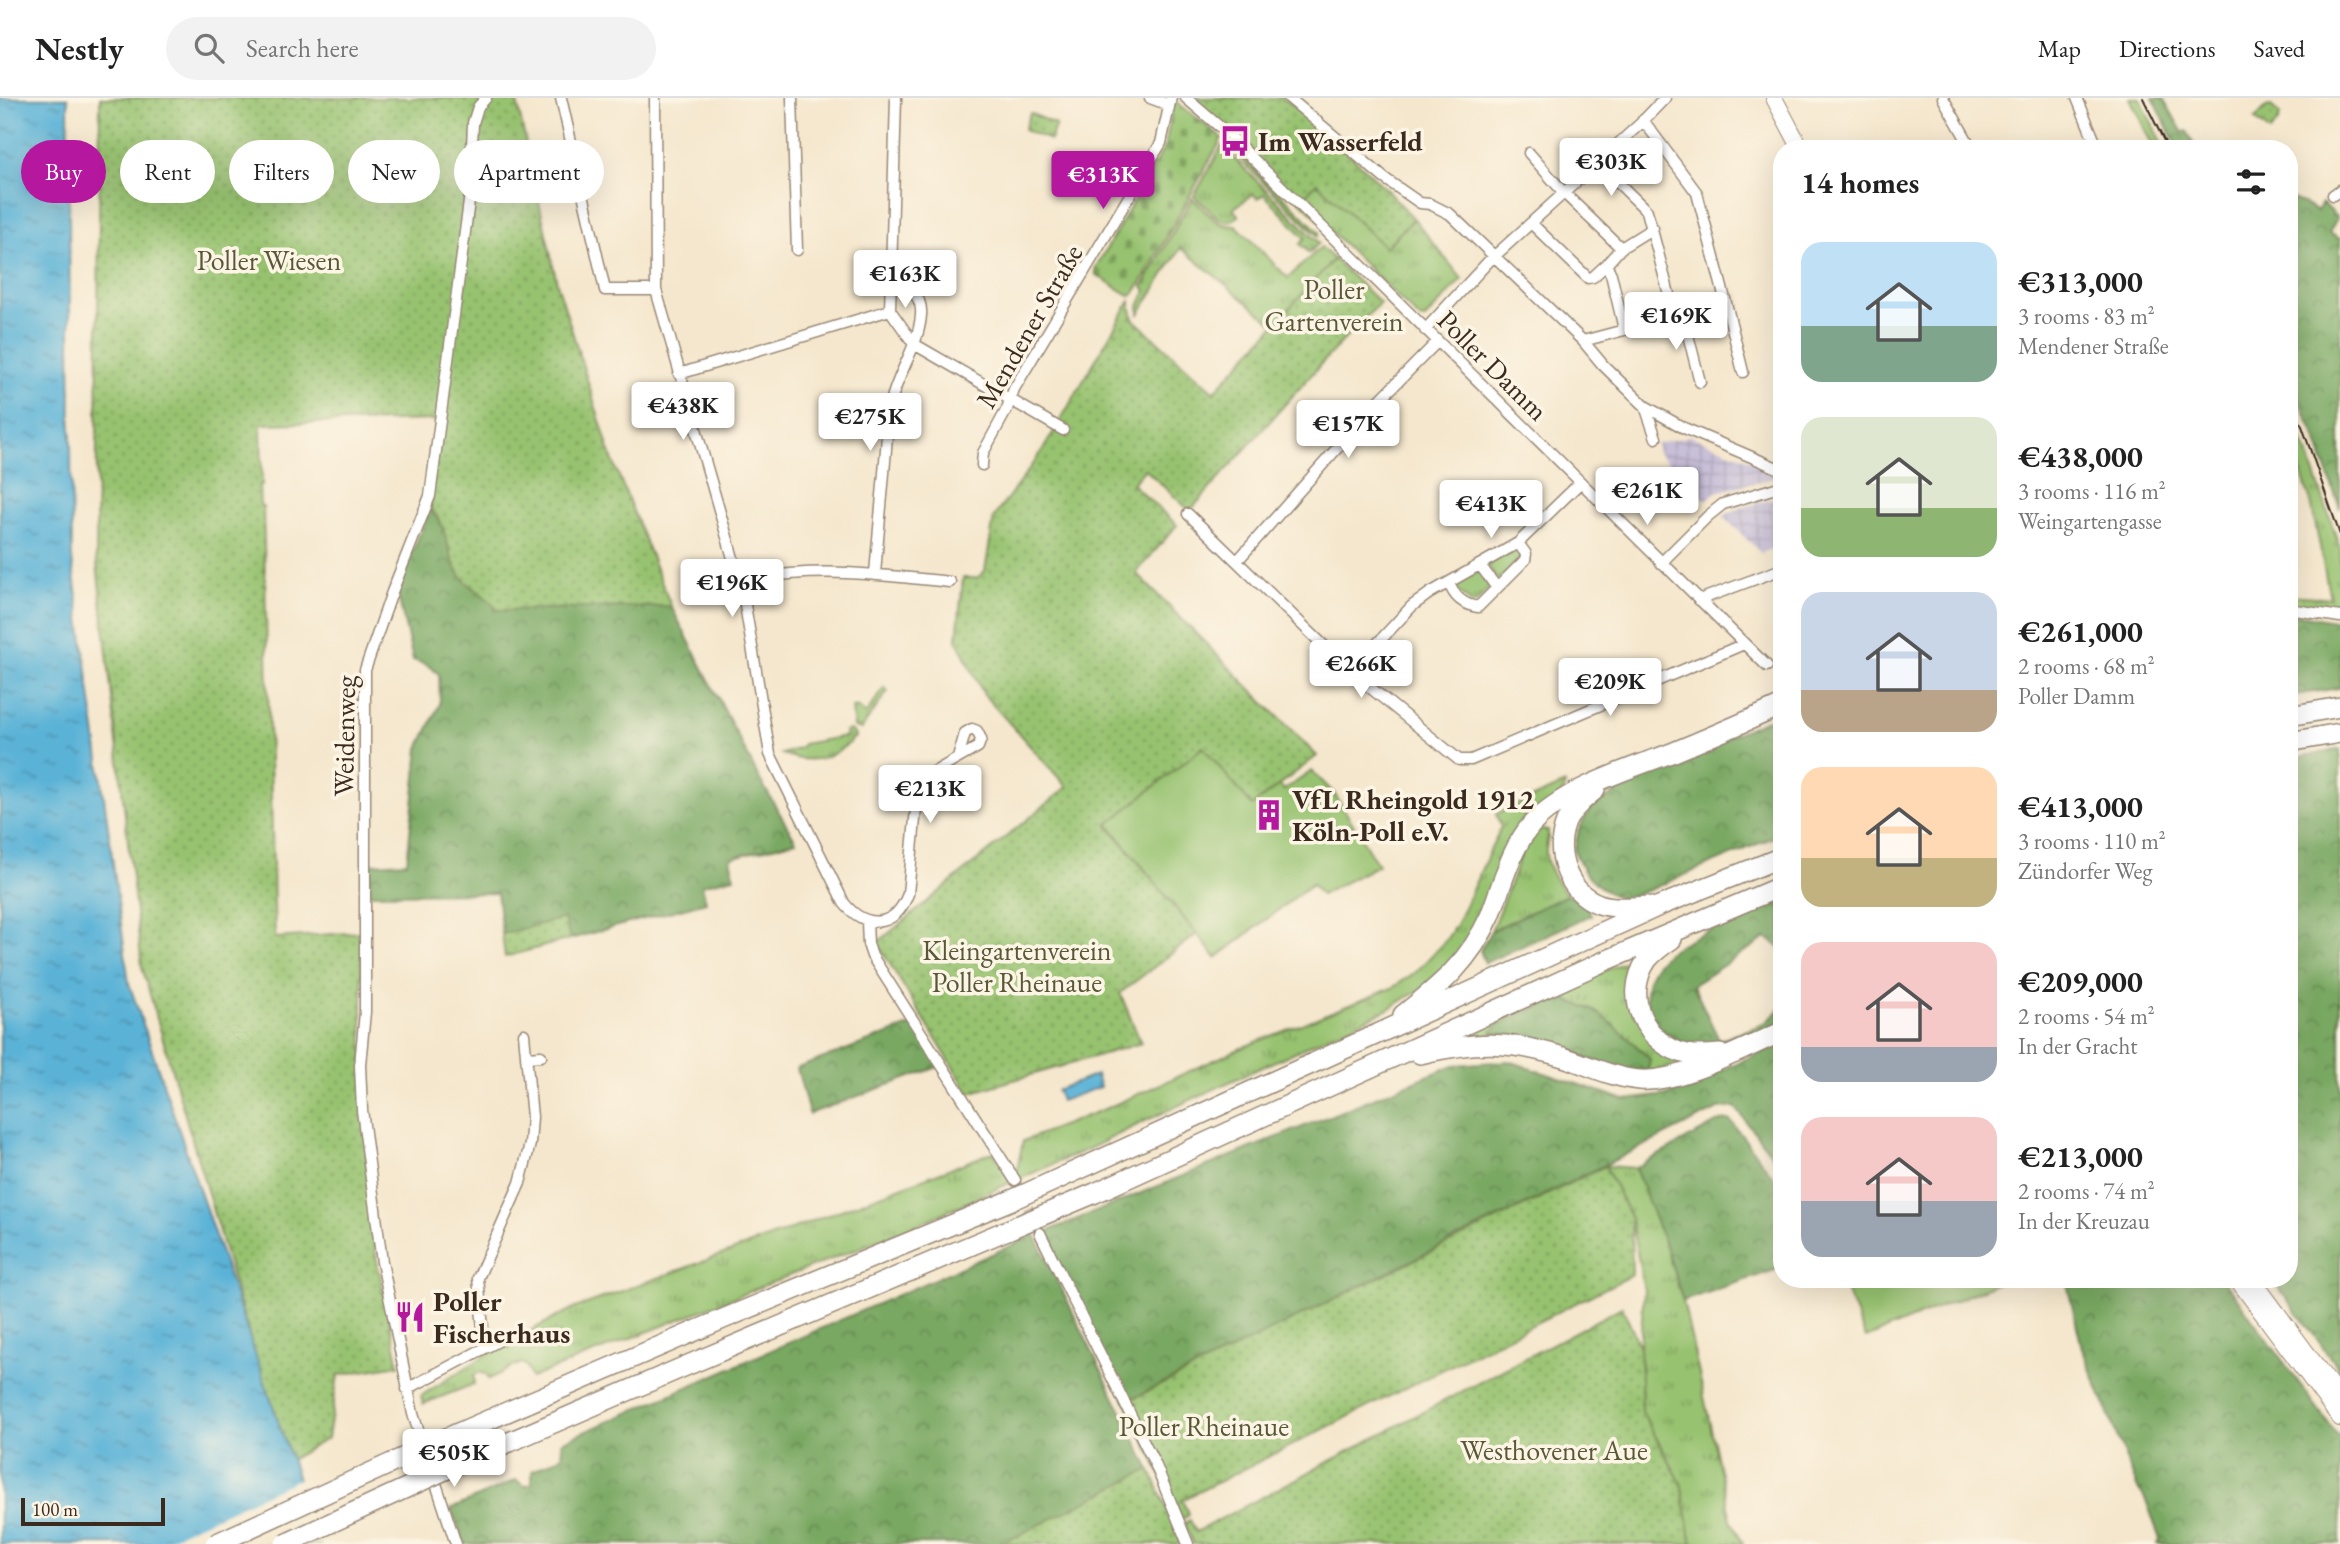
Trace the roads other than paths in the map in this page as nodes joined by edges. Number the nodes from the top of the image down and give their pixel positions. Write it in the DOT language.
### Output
graph roads {
  1 [pos="486,98"];
  2 [pos="561,98"];
  3 [pos="655,98"];
  4 [pos="792,98"];
  5 [pos="896,98"];
  6 [pos="1150,98"];
  7 [pos="1186,98"];
  8 [pos="1289,98"];
  9 [pos="1665,98"];
  10 [pos="1774,98"];
  11 [pos="1943,98"];
  12 [pos="2077,98"];
  13 [pos="1170,102"];
  14 [pos="1643,120"];
  15 [pos="1796,140"];
  16 [pos="1967,140"];
  17 [pos="2094,140"];
  18 [pos="1529,153"];
  19 [pos="1597,162"];
  20 [pos="1564,192"];
  21 [pos="1531,223"];
  22 [pos="1653,228"];
  23 [pos="1617,244"];
  24 [pos="797,250"];
  25 [pos="1495,257"];
  26 [pos="1606,265"];
  27 [pos="891,275"];
  28 [pos="656,290"];
  29 [pos="1726,303"];
  30 [pos="890,310"];
  31 [pos="1679,316"];
  32 [pos="1624,329"];
  33 [pos="1425,330"];
  34 [pos="1583,341"];
  35 [pos="1437,342"];
  36 [pos="914,344"];
  37 [pos="1743,372"];
  38 [pos="679,374"];
  39 [pos="1700,382"];
  40 [pos="1010,400"];
  41 [pos="1645,406"];
  42 [pos="1063,430"];
  43 [pos="1656,438"];
  44 [pos="982,465"];
  45 [pos="1773,466"];
  46 [pos="1580,483"];
  47 [pos="1773,489"];
  48 [pos="1188,514"];
  49 [pos="1518,543"];
  50 [pos="1238,560"];
  51 [pos="1661,563"];
  52 [pos="1479,565"];
  53 [pos="1773,572"];
  54 [pos="875,574"];
  55 [pos="740,581"];
  56 [pos="950,582"];
  57 [pos="1449,583"];
  58 [pos="1497,588"];
  59 [pos="1699,600"];
  60 [pos="2298,610"];
  61 [pos="2340,617"];
  62 [pos="1744,644"];
  63 [pos="1767,666"];
  64 [pos="1351,673"];
  65 [pos="2340,707"];
  66 [pos="1773,709"];
  67 [pos="2298,714"];
  68 [pos="2340,733"];
  69 [pos="2298,740"];
  70 [pos="958,758"];
  71 [pos="1605,780"];
  72 [pos="1773,861"];
  73 [pos="1773,890"];
  74 [pos="1660,906"];
  75 [pos="867,922"];
  76 [pos="1693,922"];
  77 [pos="524,1034"];
  78 [pos="1378,1035"];
  79 [pos="1773,1036"];
  80 [pos="1731,1053"];
  81 [pos="541,1056"];
  82 [pos="526,1057"];
  83 [pos="1378,1063"];
  84 [pos="1015,1180"];
  85 [pos="1040,1233"];
  86 [pos="2244,1288"];
  87 [pos="2259,1288"];
  88 [pos="502,1339"];
  89 [pos="485,1348"];
  90 [pos="407,1390"];
  91 [pos="2340,1398"];
  92 [pos="2340,1418"];
  93 [pos="215,1544"];
  94 [pos="285,1544"];
  95 [pos="456,1544"];
  96 [pos="1188,1544"];
  1 -- 90 [label="street, Weidenweg"];
  2 -- 28 [label="street"];
  3 -- 28 [label="street"];
  4 -- 24 [label="street"];
  5 -- 27 [label="street"];
  6 -- 13 [label="street"];
  7 -- 33 [label="street, Poller Damm"];
  8 -- 25 [label="street"];
  9 -- 14 [label="street"];
  10 -- 15 [label="main road"];
  11 -- 16 [label="street"];
  12 -- 17 [label="street"];
  13 -- 40 [label="street, Mendener Straße"];
  14 -- 19 [label="street"];
  14 -- 29 [label="street"];
  18 -- 20 [label="street"];
  19 -- 20 [label="street"];
  19 -- 22 [label="street"];
  20 -- 21 [label="street"];
  20 -- 23 [label="street"];
  21 -- 25 [label="street"];
  21 -- 26 [label="street"];
  22 -- 23 [label="street"];
  22 -- 31 [label="street"];
  23 -- 26 [label="street"];
  25 -- 33 [label="street"];
  25 -- 34 [label="street"];
  26 -- 32 [label="street"];
  27 -- 30 [label="street"];
  27 -- 36 [label="street"];
  28 -- 38 [label="street"];
  29 -- 31 [label="street"];
  29 -- 37 [label="street"];
  30 -- 36 [label="street"];
  30 -- 38 [label="street"];
  31 -- 32 [label="street"];
  31 -- 39 [label="street"];
  32 -- 34 [label="street"];
  33 -- 35 [label="street, Poller Damm"];
  34 -- 41 [label="street"];
  35 -- 46 [label="street, Poller Damm"];
  35 -- 50 [label="street"];
  36 -- 40 [label="street"];
  36 -- 54 [label="street"];
  38 -- 55 [label="street"];
  40 -- 42 [label="street"];
  40 -- 44 [label="street, Mendener Straße"];
  41 -- 43 [label="street"];
  41 -- 45 [label="street"];
  46 -- 49 [label="street"];
  46 -- 51 [label="street, Poller Damm"];
  47 -- 51 [label="street"];
  48 -- 50 [label="street"];
  49 -- 52 [label="street"];
  49 -- 58 [label="street"];
  50 -- 64 [label="street"];
  51 -- 59 [label="street, Poller Damm"];
  52 -- 57 [label="street"];
  52 -- 58 [label="street"];
  53 -- 59 [label="street"];
  54 -- 55 [label="street"];
  54 -- 56 [label="street"];
  55 -- 75 [label="street"];
  57 -- 58 [label="street"];
  57 -- 64 [label="street"];
  59 -- 62 [label="street, Poller Damm"];
  60 -- 61 [label="street"];
  62 -- 63 [label="street, Poller Damm"];
  62 -- 64 [label="street"];
  65 -- 67 [label="highway"];
  66 -- 71 [label="highway"];
  68 -- 69 [label="highway"];
  70 -- 75 [label="street"];
  71 -- 74 [label="highway"];
  71 -- 78 [label="highway"];
  72 -- 74 [label="highway"];
  73 -- 76 [label="highway"];
  74 -- 78 [label="highway"];
  75 -- 84 [label="street"];
  76 -- 80 [label="highway"];
  76 -- 83 [label="highway"];
  77 -- 82 [label="street"];
  78 -- 93 [label="highway, bridge"];
  79 -- 80 [label="highway"];
  80 -- 83 [label="highway"];
  81 -- 82 [label="street"];
  82 -- 89 [label="street"];
  83 -- 94 [label="highway, bridge"];
  85 -- 96 [label="street"];
  86 -- 92 [label="main road"];
  87 -- 91 [label="main road"];
  88 -- 89 [label="street"];
  89 -- 90 [label="street"];
  90 -- 95 [label="street, Weidenweg"];
}
